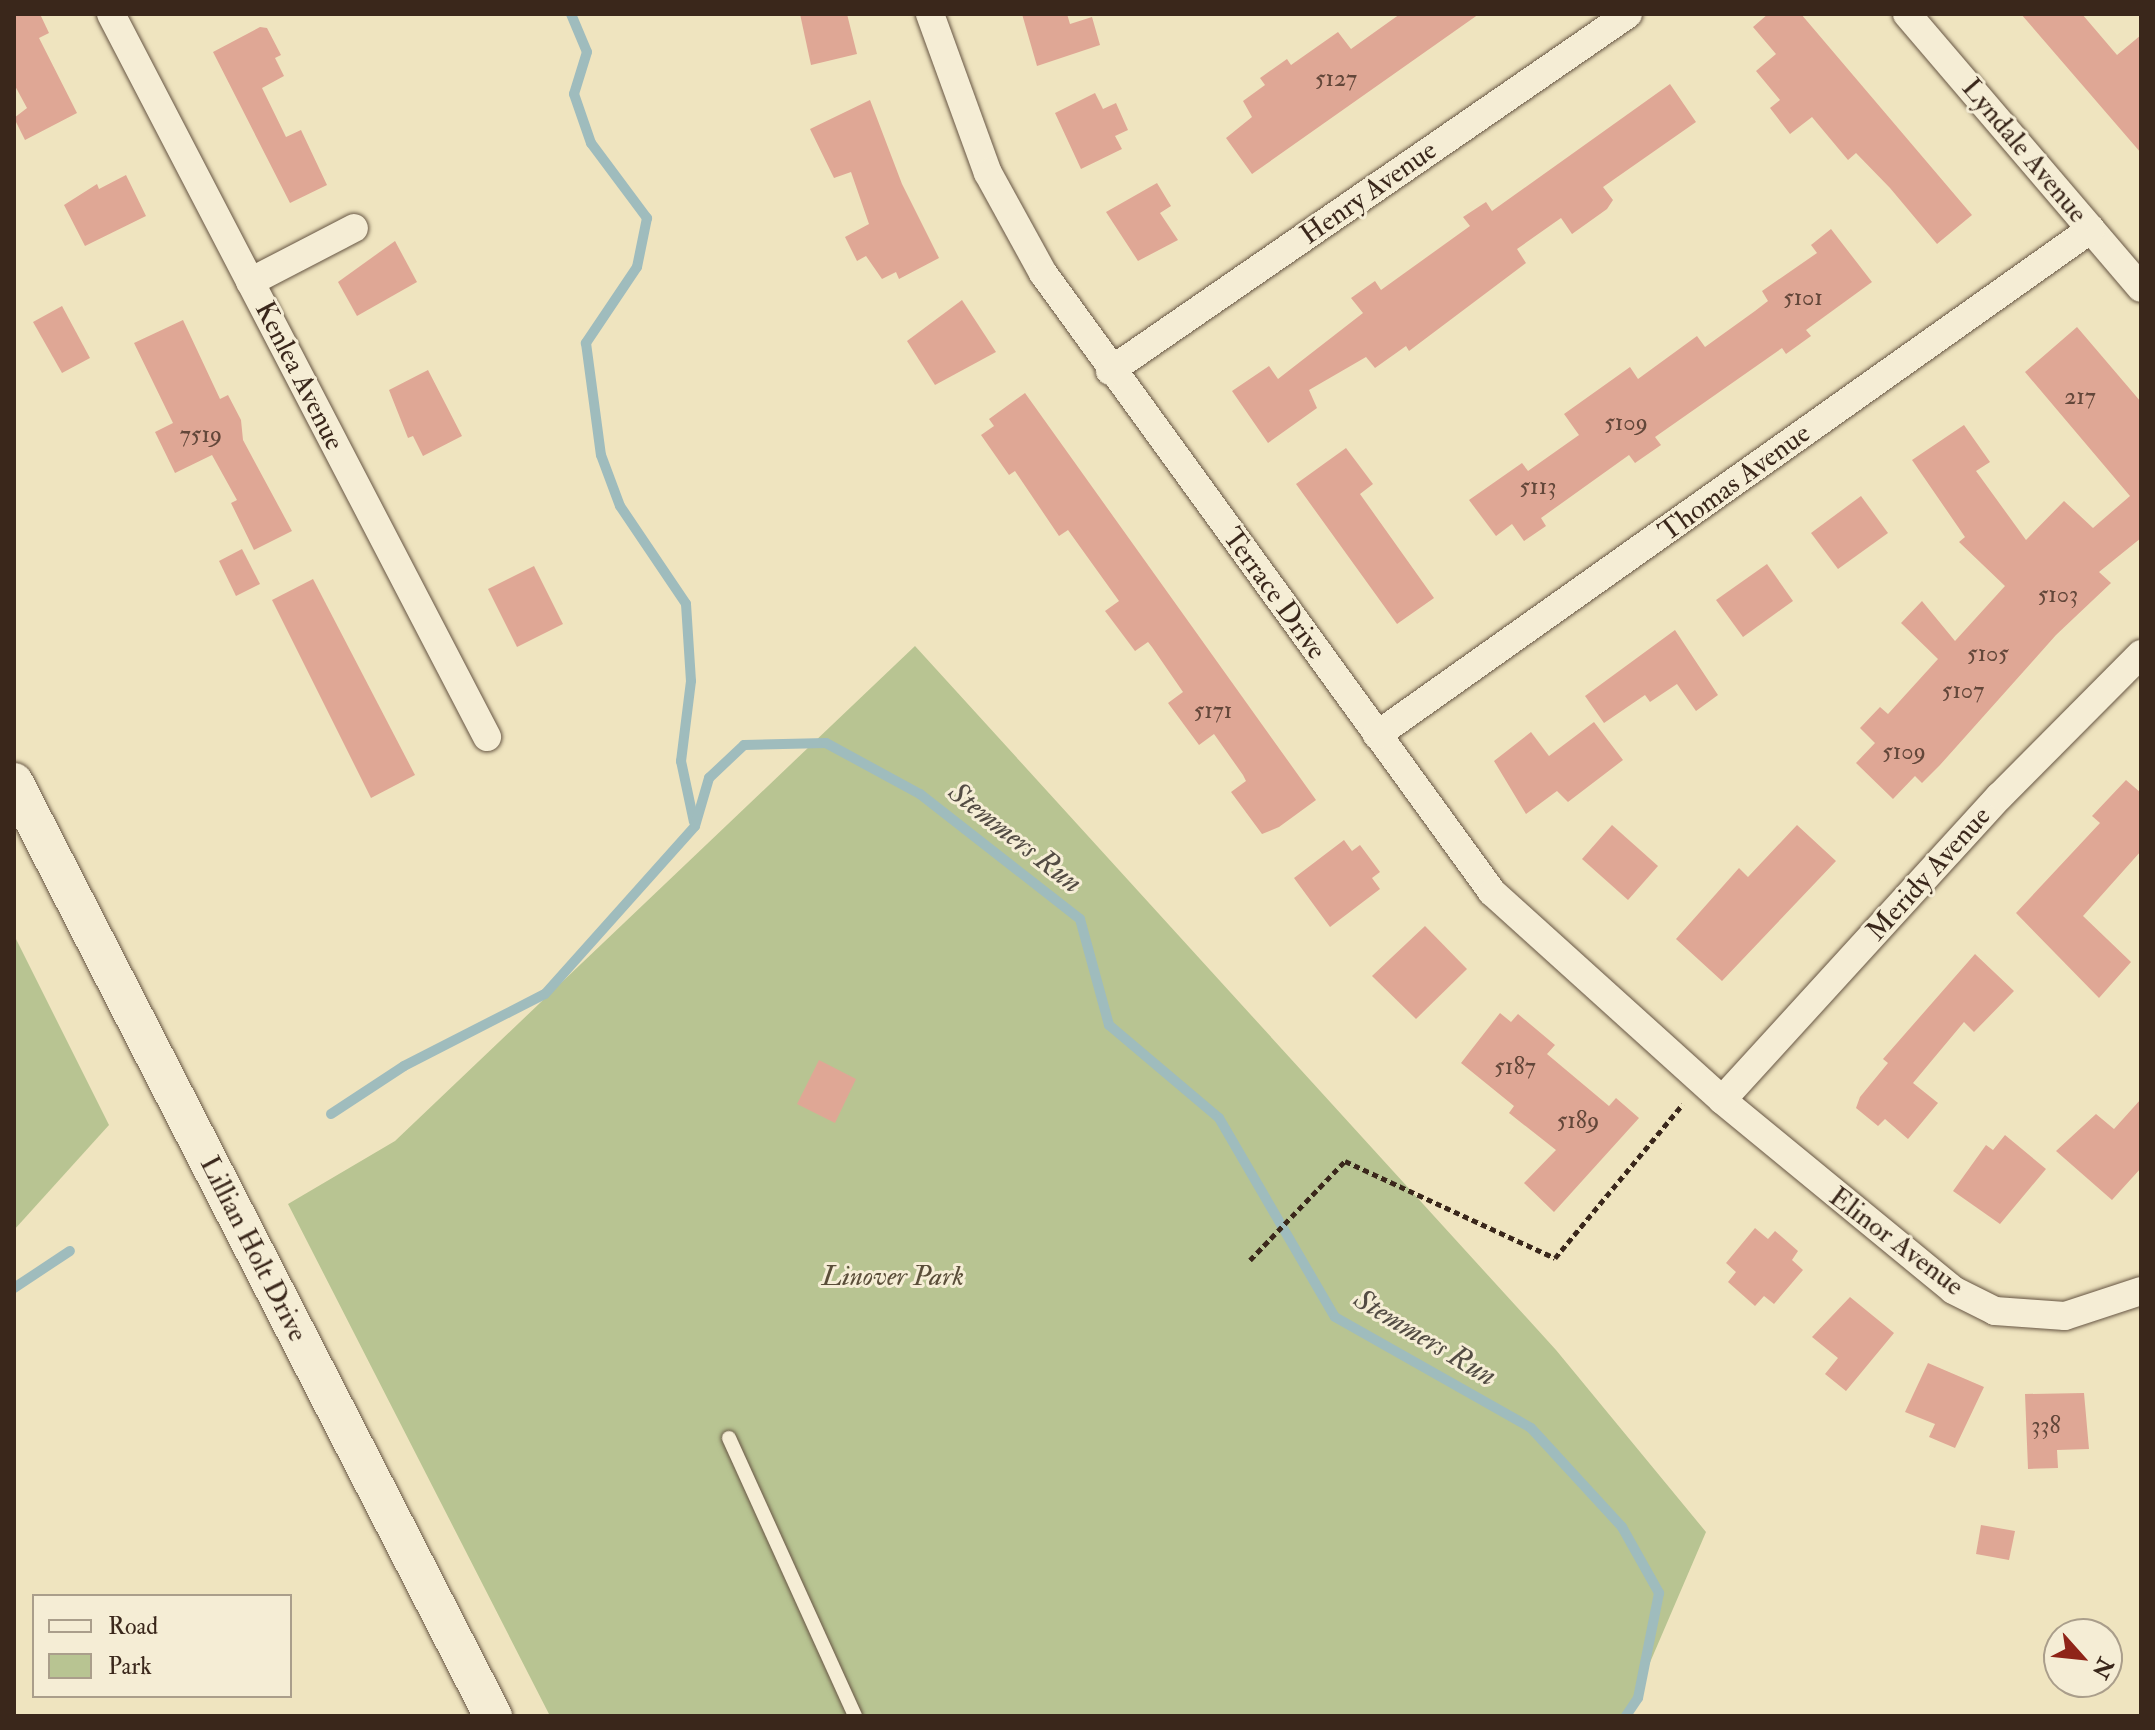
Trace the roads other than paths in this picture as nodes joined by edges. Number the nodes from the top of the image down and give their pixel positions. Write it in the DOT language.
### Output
graph roads {
  1 [pos="111,14"];
  2 [pos="930,14"];
  3 [pos="1628,14"];
  4 [pos="1907,14"];
  5 [pos="354,228"];
  6 [pos="2091,229"];
  7 [pos="250,282"];
  8 [pos="2141,288"];
  9 [pos="1110,371"];
  10 [pos="2141,654"];
  11 [pos="1377,735"];
  12 [pos="487,737"];
  13 [pos="14,782"];
  14 [pos="1712,1091"];
  15 [pos="2141,1291"];
  16 [pos="729,1438"];
  17 [pos="493,1716"];
  18 [pos="855,1716"];
  1 -- 7 [label="street, Kenlea Avenue"];
  2 -- 9 [label="street, Terrace Drive"];
  3 -- 9 [label="street, Henry Avenue"];
  4 -- 6 [label="street, Lyndale Avenue"];
  5 -- 7 [label="street"];
  6 -- 8 [label="street, Lyndale Avenue"];
  6 -- 11 [label="street, Thomas Avenue"];
  7 -- 12 [label="street, Kenlea Avenue"];
  9 -- 11 [label="street, Terrace Drive"];
  10 -- 14 [label="street, Meridy Avenue"];
  11 -- 14 [label="street, Terrace Drive"];
  13 -- 17 [label="main road, Lillian Holt Drive"];
  14 -- 15 [label="street, Elinor Avenue"];
  16 -- 18 [label="lane"];
}
